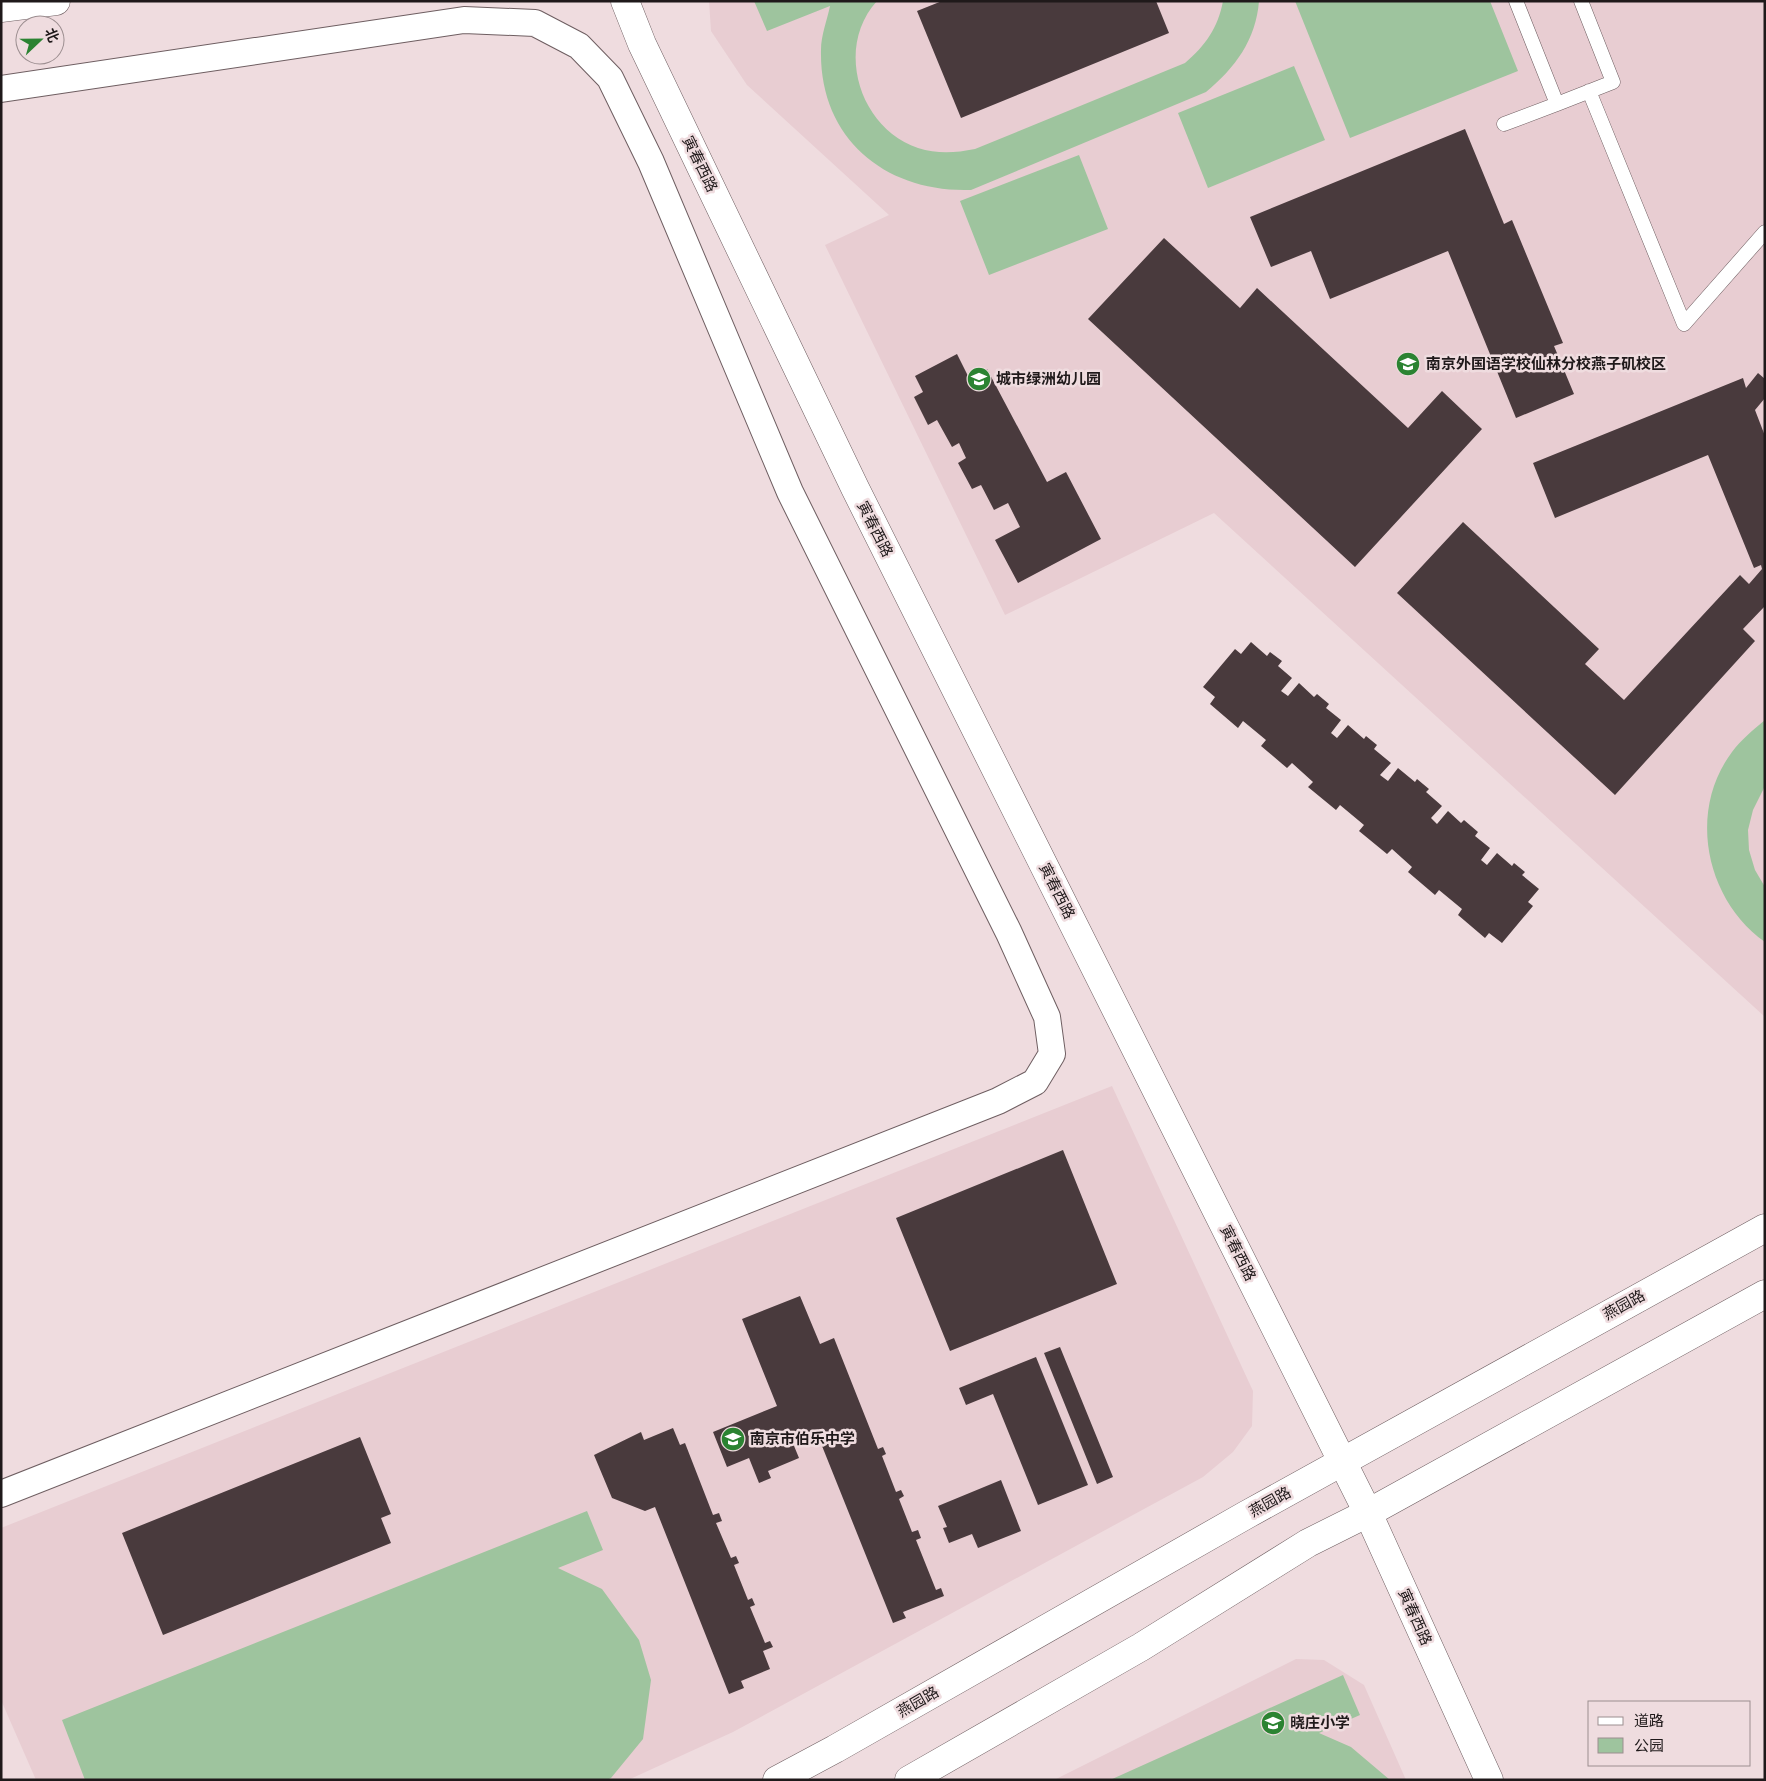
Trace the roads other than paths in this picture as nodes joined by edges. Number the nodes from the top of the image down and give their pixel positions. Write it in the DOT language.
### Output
graph roads {
  1 [pos="56,1"];
  2 [pos="625,1"];
  3 [pos="1516,1"];
  4 [pos="1581,1"];
  5 [pos="1,8"];
  6 [pos="1,90"];
  7 [pos="1589,91"];
  8 [pos="1557,104"];
  9 [pos="1504,124"];
  10 [pos="1765,232"];
  11 [pos="1765,1228"];
  12 [pos="1765,1294"];
  13 [pos="1342,1461"];
  14 [pos="1,1494"];
  15 [pos="1368,1513"];
  16 [pos="777,1780"];
  17 [pos="909,1780"];
  18 [pos="1489,1780"];
  1 -- 5 [label="main road"];
  2 -- 13 [label="main road, 寅春西路"];
  3 -- 8 [label="lane"];
  4 -- 7 [label="lane"];
  6 -- 14 [label="street"];
  7 -- 8 [label="lane"];
  7 -- 10 [label="lane"];
  8 -- 9 [label="lane"];
  11 -- 13 [label="main road, 燕园路"];
  12 -- 15 [label="main road"];
  13 -- 15 [label="main road, 寅春西路"];
  13 -- 16 [label="main road, 燕园路"];
  15 -- 17 [label="main road"];
  15 -- 18 [label="main road, 寅春西路"];
}
